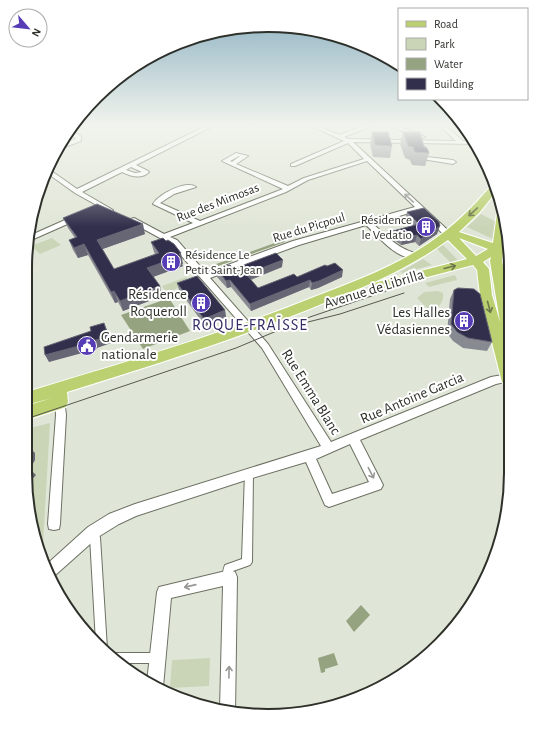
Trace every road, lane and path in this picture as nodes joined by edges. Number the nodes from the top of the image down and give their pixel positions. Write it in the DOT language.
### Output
graph roads {
  1 [pos="144,159"];
  2 [pos="308,159"];
  3 [pos="369,159"];
  4 [pos="426,159"];
  5 [pos="453,162"];
  6 [pos="232,164"];
  7 [pos="131,165"];
  8 [pos="293,165"];
  9 [pos="121,170"];
  10 [pos="52,174"];
  11 [pos="193,187"];
  12 [pos="288,189"];
  13 [pos="77,192"];
  14 [pos="491,192"];
  15 [pos="420,208"];
  16 [pos="117,214"];
  17 [pos="83,216"];
  18 [pos="124,217"];
  19 [pos="199,222"];
  20 [pos="368,222"];
  21 [pos="500,227"];
  22 [pos="448,234"];
  23 [pos="166,236"];
  24 [pos="34,237"];
  25 [pos="497,249"];
  26 [pos="503,251"];
  27 [pos="416,256"];
  28 [pos="504,263"];
  29 [pos="479,265"];
  30 [pos="497,267"];
  31 [pos="206,276"];
  32 [pos="504,305"];
  33 [pos="253,331"];
  34 [pos="504,361"];
  35 [pos="504,379"];
  36 [pos="59,396"];
  37 [pos="32,398"];
  38 [pos="32,405"];
  39 [pos="32,411"];
  40 [pos="353,439"];
  41 [pos="329,448"];
  42 [pos="310,456"];
  43 [pos="249,473"];
  44 [pos="54,524"];
  45 [pos="95,536"];
  46 [pos="53,569"];
  47 [pos="228,577"];
  48 [pos="101,640"];
  49 [pos="122,658"];
  50 [pos="157,658"];
  51 [pos="155,680"];
  52 [pos="228,705"];
  1 -- 7 [label="street"];
  2 -- 8 [label="street"];
  3 -- 12 [label="street, Rue des Mimosas"];
  15 -- 3 [label="street, one-way"];
  4 -- 5 [label="street"];
  6 -- 12 [label="street"];
  7 -- 9 [label="street"];
  7 -- 9 [label="street"];
  9 -- 13 [label="street"];
  10 -- 13 [label="street"];
  11 -- 19 [label="street"];
  12 -- 19 [label="street, Rue des Mimosas"];
  13 -- 16 [label="street"];
  14 -- 22 [label="main road, Avenue de Librilla, one-way"];
  15 -- 20 [label="street, Rue du Picpoul"];
  15 -- 22 [label="street"];
  17 -- 24 [label="street"];
  18 -- 23 [label="street, Rue Emma Blanc"];
  19 -- 23 [label="street, Rue des Mimosas"];
  20 -- 27 [label="street"];
  20 -- 31 [label="street, Rue du Picpoul"];
  21 -- 25 [label="main road"];
  22 -- 25 [label="main road"];
  22 -- 27 [label="main road, Avenue de Librilla"];
  22 -- 29 [label="main road"];
  23 -- 31 [label="street, Rue Emma Blanc"];
  25 -- 26 [label="street"];
  25 -- 29 [label="main road, Avenue de Librilla"];
  25 -- 30 [label="main road"];
  27 -- 33 [label="main road, Avenue de Librilla"];
  28 -- 30 [label="street"];
  33 -- 29 [label="main road, Avenue de Librilla, one-way"];
  29 -- 34 [label="main road, one-way"];
  30 -- 32 [label="main road"];
  31 -- 33 [label="street, Rue Emma Blanc"];
  33 -- 36 [label="main road, Avenue de Librilla"];
  33 -- 36 [label="main road, Avenue de Librilla"];
  33 -- 41 [label="street, Rue Emma Blanc"];
  35 -- 40 [label="street, Rue Antoine Garcia"];
  36 -- 37 [label="main road, Avenue de Librilla"];
  36 -- 38 [label="main road, Avenue de Librilla"];
  36 -- 39 [label="main road"];
  36 -- 44 [label="street"];
  40 -- 41 [label="street, Rue Antoine Garcia"];
  40 -- 42 [label="street, one-way"];
  41 -- 42 [label="street, Rue Antoine Garcia"];
  42 -- 43 [label="street, Rue Antoine Garcia"];
  43 -- 46 [label="street, Rue Antoine Garcia"];
  43 -- 47 [label="street"];
  45 -- 48 [label="street"];
  47 -- 50 [label="street, one-way"];
  52 -- 47 [label="street, one-way"];
  49 -- 50 [label="street"];
  50 -- 51 [label="street"];
}
